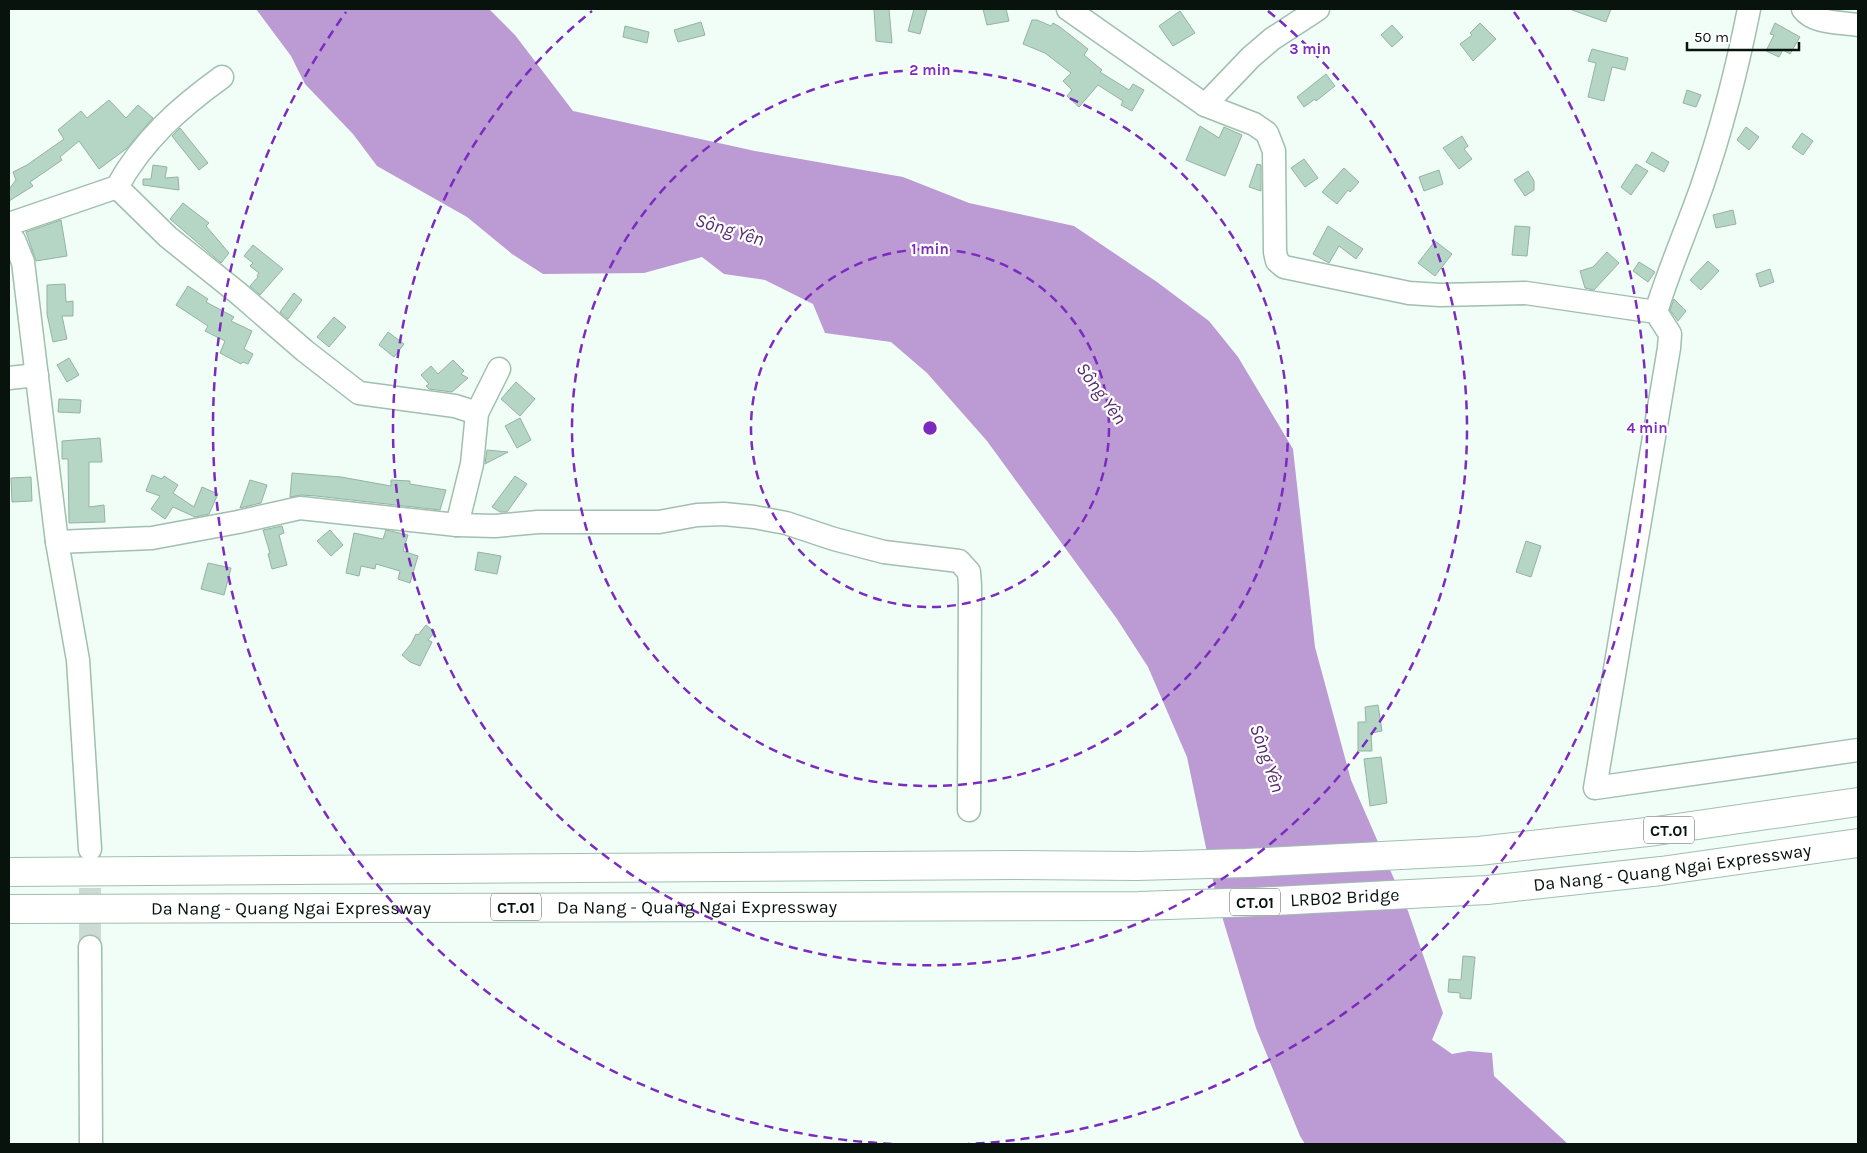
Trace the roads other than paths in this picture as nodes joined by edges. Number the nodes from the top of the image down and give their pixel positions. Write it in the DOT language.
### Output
graph roads {
  1 [pos="1068,9"];
  2 [pos="1318,9"];
  3 [pos="1748,9"];
  4 [pos="1803,9"];
  5 [pos="1858,25"];
  6 [pos="222,77"];
  7 [pos="1205,105"];
  8 [pos="117,187"];
  9 [pos="9,224"];
  10 [pos="9,236"];
  11 [pos="1656,312"];
  12 [pos="499,369"];
  13 [pos="37,375"];
  14 [pos="9,378"];
  15 [pos="477,414"];
  16 [pos="457,525"];
  17 [pos="58,549"];
  18 [pos="1858,750"];
  19 [pos="1858,802"];
  20 [pos="969,810"];
  21 [pos="1858,842"];
  22 [pos="90,849"];
  23 [pos="9,872"];
  24 [pos="1487,890"];
  25 [pos="1024,906"];
  26 [pos="9,910"];
  27 [pos="90,948"];
  28 [pos="91,1144"];
  1 -- 7 [label="street"];
  2 -- 7 [label="street"];
  3 -- 11 [label="street"];
  4 -- 5 [label="street"];
  6 -- 8 [label="street"];
  7 -- 11 [label="street"];
  8 -- 9 [label="street"];
  8 -- 15 [label="street"];
  10 -- 13 [label="street"];
  11 -- 18 [label="street"];
  12 -- 15 [label="street"];
  13 -- 14 [label="street"];
  13 -- 17 [label="street"];
  15 -- 16 [label="street"];
  16 -- 17 [label="street"];
  16 -- 20 [label="street"];
  17 -- 22 [label="street"];
  19 -- 23 [label="highway, CT.01"];
  21 -- 24 [label="highway, Da Nang - Quang Ngai Expressway / CT.01"];
  24 -- 25 [label="highway, LRB02 Bridge / CT.01"];
  25 -- 26 [label="highway, Da Nang - Quang Ngai Expressway / CT.01"];
  27 -- 28 [label="street"];
}
